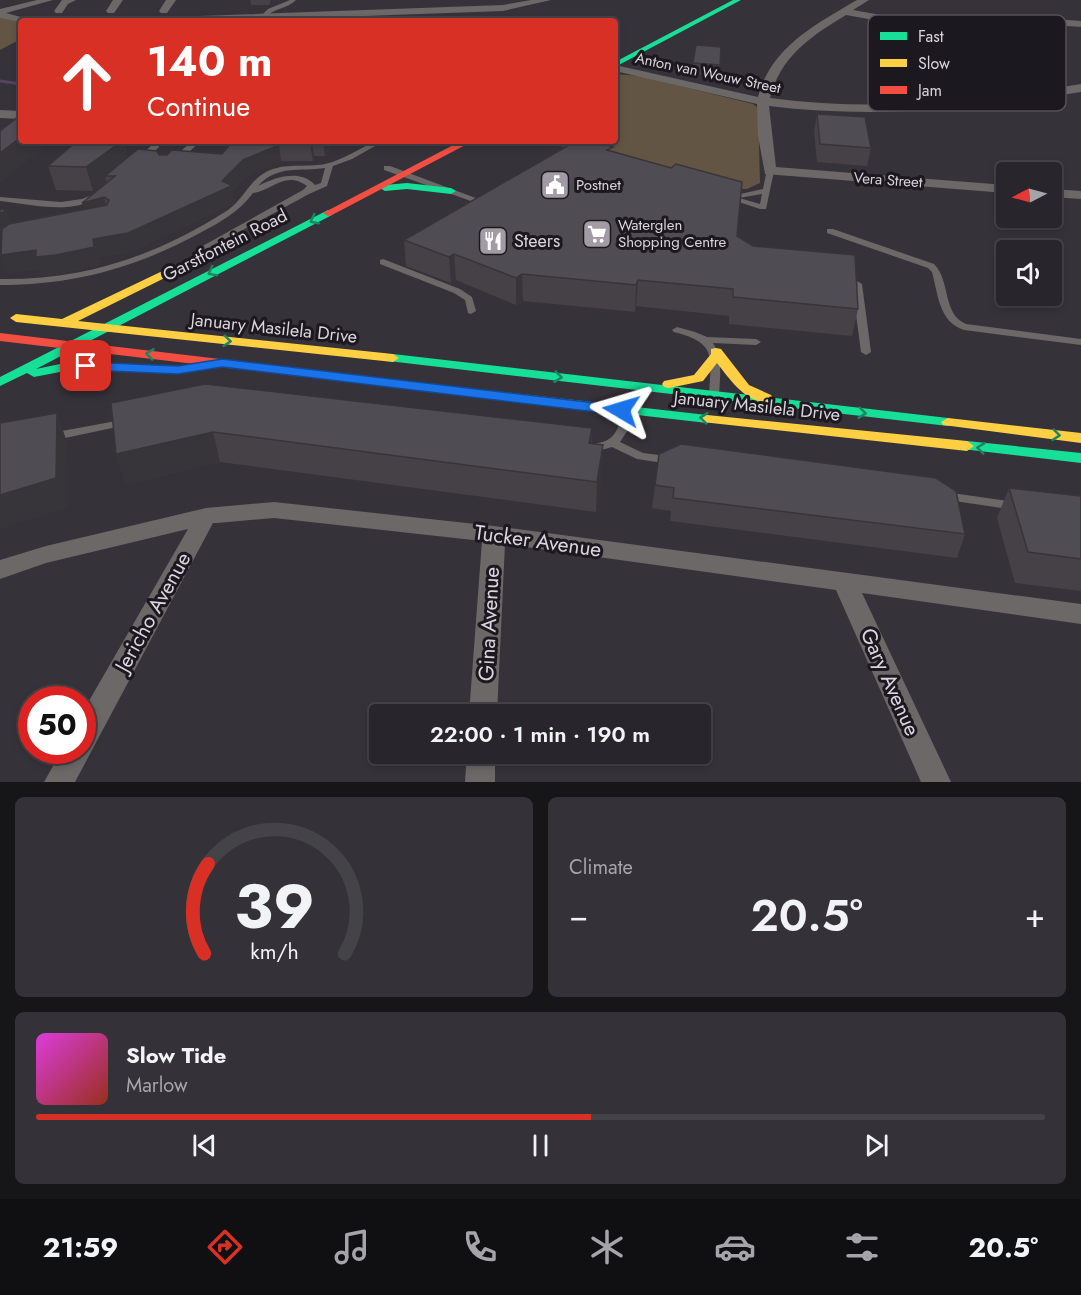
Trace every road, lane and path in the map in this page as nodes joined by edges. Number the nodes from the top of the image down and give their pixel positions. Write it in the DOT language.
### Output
graph roads {
  1 [pos="71,0"];
  2 [pos="118,0"];
  3 [pos="171,0"];
  4 [pos="293,0"];
  5 [pos="546,0"];
  6 [pos="730,0"];
  7 [pos="738,0"];
  8 [pos="864,0"];
  9 [pos="41,1"];
  10 [pos="503,8"];
  11 [pos="59,11"];
  12 [pos="164,11"];
  13 [pos="111,12"];
  14 [pos="845,12"];
  15 [pos="0,13"];
  16 [pos="264,16"];
  17 [pos="868,16"];
  18 [pos="19,18"];
  19 [pos="219,18"];
  20 [pos="508,18"];
  21 [pos="1066,23"];
  22 [pos="1081,24"];
  23 [pos="618,52"];
  24 [pos="618,64"];
  25 [pos="618,67"];
  26 [pos="1081,88"];
  27 [pos="1066,91"];
  28 [pos="764,102"];
  29 [pos="868,108"];
  30 [pos="0,114"];
  31 [pos="18,115"];
  32 [pos="154,144"];
  33 [pos="193,144"];
  34 [pos="374,144"];
  35 [pos="443,147"];
  36 [pos="330,165"];
  37 [pos="166,167"];
  38 [pos="130,168"];
  39 [pos="387,168"];
  40 [pos="770,171"];
  41 [pos="405,174"];
  42 [pos="428,182"];
  43 [pos="105,188"];
  44 [pos="361,188"];
  45 [pos="996,188"];
  46 [pos="337,191"];
  47 [pos="452,191"];
  48 [pos="766,191"];
  49 [pos="306,192"];
  50 [pos="249,194"];
  51 [pos="1062,194"];
  52 [pos="1081,195"];
  53 [pos="0,199"];
  54 [pos="485,202"];
  55 [pos="830,231"];
  56 [pos="198,257"];
  57 [pos="383,262"];
  58 [pos="0,282"];
  59 [pos="857,284"];
  60 [pos="471,311"];
  61 [pos="0,317"];
  62 [pos="63,323"];
  63 [pos="103,327"];
  64 [pos="677,330"];
  65 [pos="0,336"];
  66 [pos="30,340"];
  67 [pos="706,340"];
  68 [pos="756,342"];
  69 [pos="1081,342"];
  70 [pos="71,344"];
  71 [pos="10,350"];
  72 [pos="866,352"];
  73 [pos="716,354"];
  74 [pos="222,363"];
  75 [pos="457,365"];
  76 [pos="2,381"];
  77 [pos="595,382"];
  78 [pos="714,395"];
  79 [pos="789,405"];
  80 [pos="630,411"];
  81 [pos="141,419"];
  82 [pos="804,428"];
  83 [pos="1081,438"];
  84 [pos="35,440"];
  85 [pos="614,443"];
  86 [pos="576,447"];
  87 [pos="1081,458"];
  88 [pos="686,462"];
  89 [pos="934,495"];
  90 [pos="1029,508"];
  91 [pos="206,516"];
  92 [pos="494,534"];
  93 [pos="0,570"];
  94 [pos="845,583"];
  95 [pos="1081,614"];
  96 [pos="484,704"];
  97 [pos="96,715"];
  98 [pos="69,764"];
  99 [pos="481,764"];
  100 [pos="59,782"];
  101 [pos="480,782"];
  102 [pos="936,782"];
  1 -- 11 [label="street"];
  2 -- 13 [label="street"];
  3 -- 12 [label="street"];
  4 -- 16 [label="lane"];
  5 -- 10 [label="street"];
  6 -- 23 [label="main road"];
  7 -- 24 [label="main road"];
  8 -- 14 [label="street"];
  9 -- 15 [label="street"];
  10 -- 16 [label="street"];
  10 -- 20 [label="street"];
  14 -- 17 [label="street"];
  14 -- 28 [label="street"];
  15 -- 18 [label="street"];
  16 -- 19 [label="street"];
  21 -- 22 [label="street"];
  25 -- 28 [label="street, Anton van Wouw Street"];
  26 -- 27 [label="street, Anton van Wouw Street"];
  28 -- 29 [label="street, Anton van Wouw Street"];
  28 -- 40 [label="street"];
  30 -- 31 [label="street"];
  32 -- 38 [label="lane"];
  33 -- 37 [label="lane"];
  34 -- 36 [label="lane"];
  35 -- 39 [label="main road, Garstfontein Road"];
  35 -- 41 [label="main road, Garstfontein Road"];
  35 -- 42 [label="main road"];
  36 -- 49 [label="lane"];
  36 -- 50 [label="lane"];
  39 -- 41 [label="lane"];
  39 -- 44 [label="main road, Garstfontein Road"];
  40 -- 45 [label="street, Vera Street"];
  40 -- 48 [label="lane"];
  41 -- 42 [label="lane"];
  41 -- 44 [label="main road, Garstfontein Road"];
  42 -- 47 [label="lane"];
  43 -- 53 [label="lane"];
  44 -- 47 [label="main road"];
  44 -- 63 [label="main road, Garstfontein Road, one-way"];
  46 -- 56 [label="main road, Garstfontein Road"];
  47 -- 54 [label="lane"];
  48 -- 48 [label="lane"];
  49 -- 50 [label="lane"];
  49 -- 56 [label="lane"];
  50 -- 58 [label="lane"];
  51 -- 52 [label="street"];
  55 -- 69 [label="lane"];
  56 -- 62 [label="main road, Garstfontein Road"];
  57 -- 60 [label="lane"];
  59 -- 72 [label="lane"];
  61 -- 62 [label="main road, January Masilela Drive"];
  62 -- 63 [label="main road, January Masilela Drive"];
  62 -- 66 [label="main road, Garstfontein Road"];
  63 -- 70 [label="main road, Garstfontein Road"];
  63 -- 75 [label="main road, January Masilela Drive, one-way"];
  64 -- 67 [label="lane"];
  65 -- 66 [label="main road, January Masilela Drive"];
  66 -- 70 [label="main road, January Masilela Drive"];
  66 -- 71 [label="main road, Garstfontein Road"];
  67 -- 68 [label="lane"];
  67 -- 73 [label="lane"];
  74 -- 70 [label="main road, January Masilela Drive, one-way"];
  70 -- 76 [label="main road, Garstfontein Road"];
  73 -- 77 [label="main road"];
  73 -- 78 [label="lane"];
  73 -- 79 [label="main road"];
  74 -- 76 [label="main road"];
  74 -- 80 [label="main road, January Masilela Drive"];
  75 -- 77 [label="main road, January Masilela Drive, one-way"];
  75 -- 80 [label="main road"];
  77 -- 78 [label="main road, January Masilela Drive"];
  78 -- 79 [label="main road, January Masilela Drive"];
  78 -- 82 [label="main road"];
  79 -- 83 [label="main road, January Masilela Drive, one-way"];
  82 -- 80 [label="main road, January Masilela Drive, one-way"];
  80 -- 85 [label="lane"];
  81 -- 84 [label="lane"];
  87 -- 82 [label="main road, January Masilela Drive, one-way"];
  85 -- 86 [label="lane"];
  85 -- 88 [label="lane"];
  89 -- 90 [label="lane"];
  91 -- 92 [label="street, Tucker Avenue"];
  91 -- 93 [label="street, Tucker Avenue"];
  91 -- 97 [label="street, Jericho Avenue"];
  92 -- 94 [label="street, Tucker Avenue"];
  92 -- 96 [label="street, Gina Avenue"];
  94 -- 95 [label="street, Tucker Avenue"];
  94 -- 102 [label="street, Gary Avenue"];
  98 -- 100 [label="street"];
  99 -- 101 [label="street"];
}
